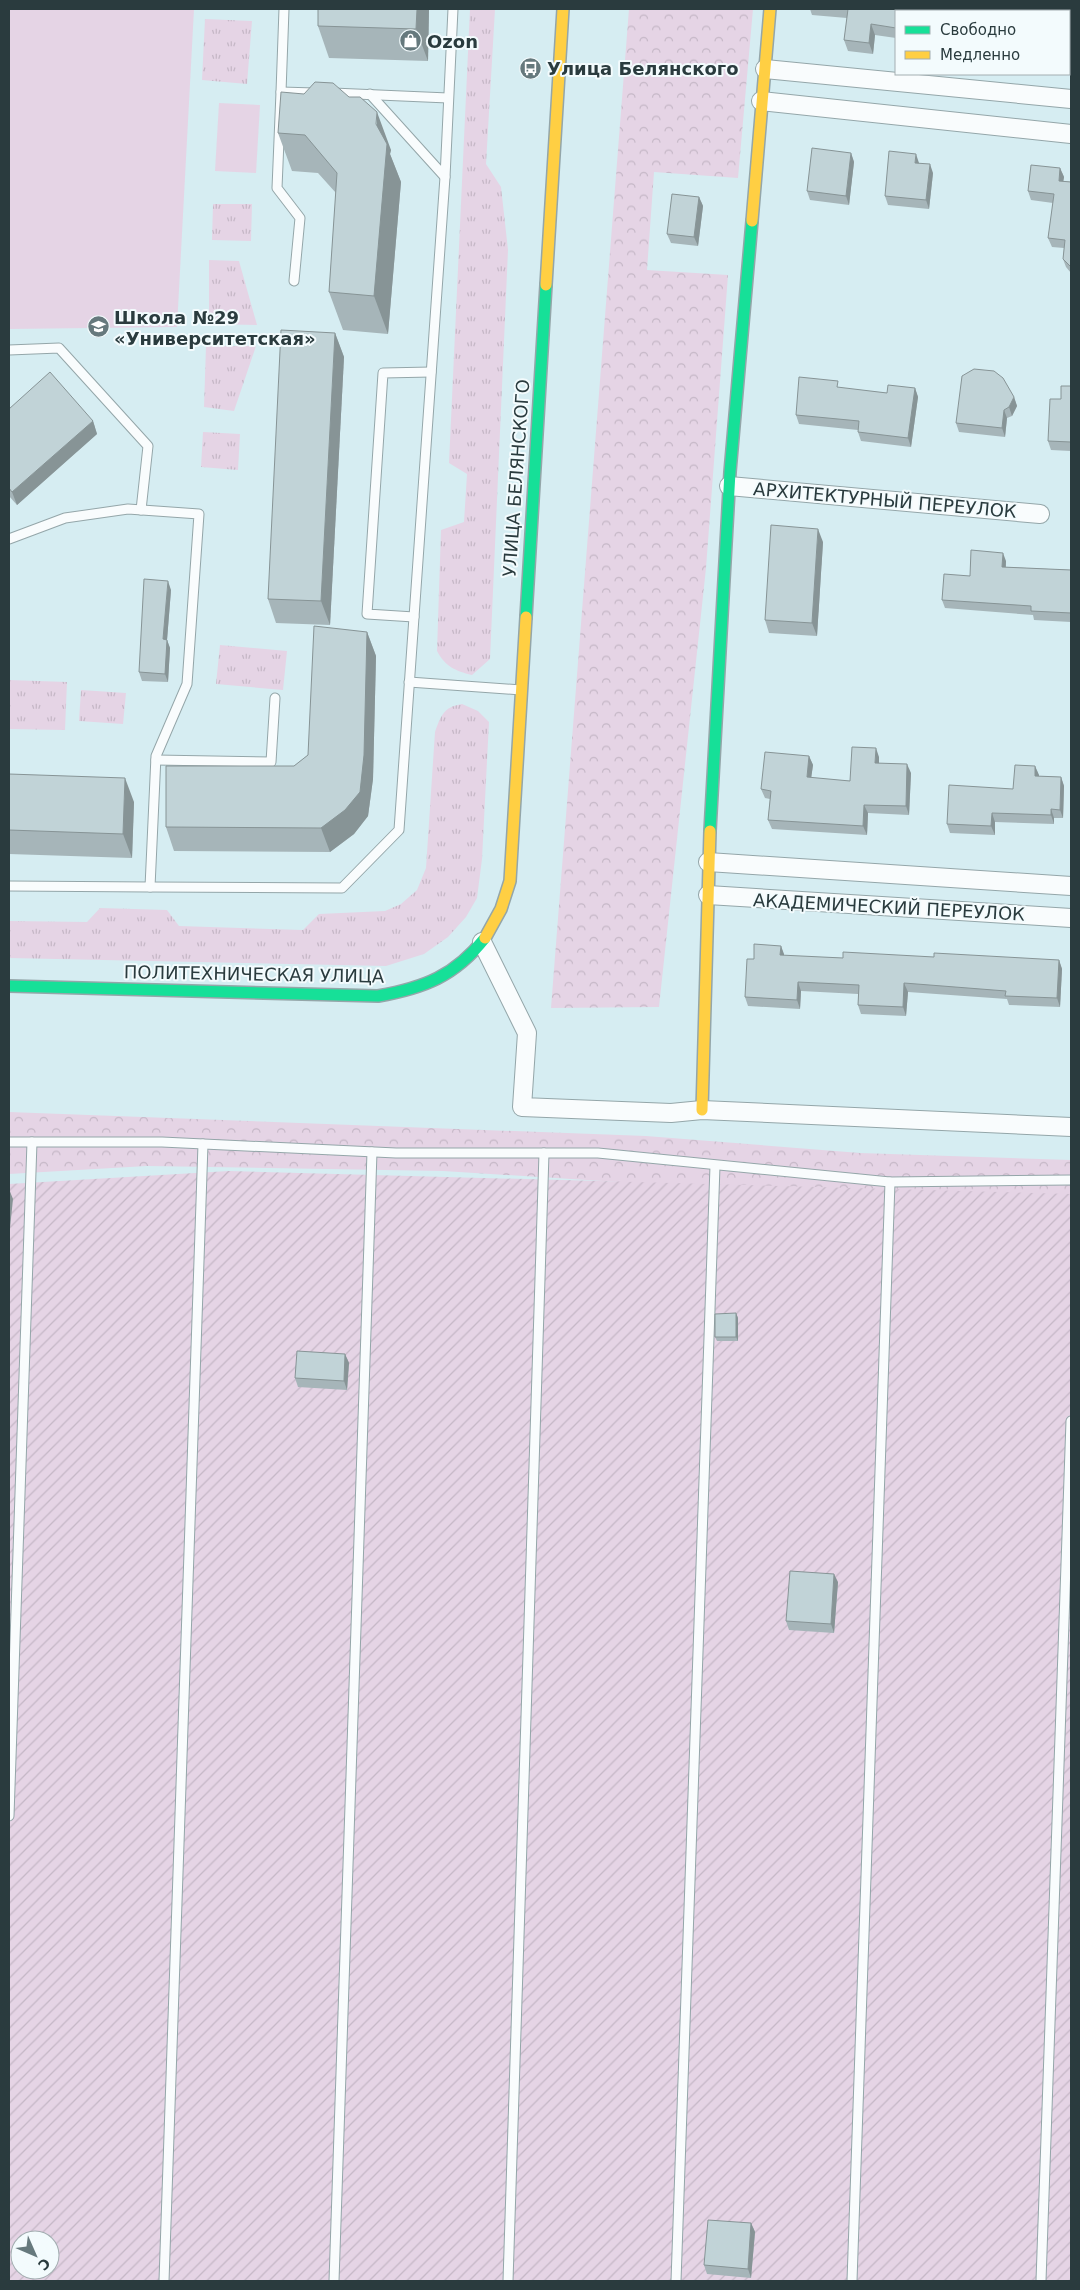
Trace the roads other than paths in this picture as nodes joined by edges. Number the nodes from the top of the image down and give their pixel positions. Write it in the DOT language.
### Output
graph roads {
  1 [pos="284,9"];
  2 [pos="453,9"];
  3 [pos="563,9"];
  4 [pos="770,9"];
  5 [pos="764,68"];
  6 [pos="281,92"];
  7 [pos="370,94"];
  8 [pos="448,98"];
  9 [pos="1071,99"];
  10 [pos="761,101"];
  11 [pos="1071,134"];
  12 [pos="445,177"];
  13 [pos="294,281"];
  14 [pos="9,350"];
  15 [pos="431,372"];
  16 [pos="729,486"];
  17 [pos="141,510"];
  18 [pos="1040,514"];
  19 [pos="9,538"];
  20 [pos="414,616"];
  21 [pos="409,682"];
  22 [pos="521,690"];
  23 [pos="275,698"];
  24 [pos="156,760"];
  25 [pos="708,862"];
  26 [pos="9,886"];
  27 [pos="1071,886"];
  28 [pos="150,887"];
  29 [pos="708,895"];
  30 [pos="1071,918"];
  31 [pos="482,942"];
  32 [pos="9,986"];
  33 [pos="702,1110"];
  34 [pos="1071,1126"];
  35 [pos="9,1142"];
  36 [pos="32,1142"];
  37 [pos="203,1144"];
  38 [pos="372,1152"];
  39 [pos="544,1153"];
  40 [pos="715,1166"];
  41 [pos="1071,1180"];
  42 [pos="890,1182"];
  43 [pos="1071,1421"];
  44 [pos="9,1816"];
  45 [pos="164,2281"];
  46 [pos="334,2281"];
  47 [pos="508,2281"];
  48 [pos="676,2281"];
  49 [pos="852,2281"];
  50 [pos="1041,2281"];
  1 -- 6 [label="lane"];
  2 -- 8 [label="lane"];
  3 -- 22 [label="street, УЛИЦА БЕЛЯНСКОГО"];
  4 -- 5 [label="street"];
  5 -- 9 [label="street"];
  5 -- 10 [label="street"];
  6 -- 7 [label="lane"];
  6 -- 13 [label="lane"];
  7 -- 8 [label="lane"];
  7 -- 12 [label="lane"];
  8 -- 12 [label="lane"];
  10 -- 11 [label="street"];
  10 -- 16 [label="street"];
  12 -- 15 [label="lane"];
  14 -- 17 [label="lane"];
  15 -- 20 [label="lane"];
  15 -- 20 [label="lane"];
  16 -- 18 [label="street, АРХИТЕКТУРНЫЙ ПЕРЕУЛОК"];
  16 -- 25 [label="street"];
  17 -- 19 [label="lane"];
  17 -- 24 [label="lane"];
  20 -- 21 [label="lane"];
  21 -- 22 [label="lane"];
  21 -- 28 [label="lane"];
  22 -- 31 [label="street, УЛИЦА БЕЛЯНСКОГО"];
  23 -- 24 [label="lane"];
  24 -- 28 [label="lane"];
  25 -- 27 [label="street, АКАДЕМИЧЕСКИЙ ПЕРЕУЛОК"];
  25 -- 29 [label="street"];
  26 -- 28 [label="lane"];
  29 -- 30 [label="street, АКАДЕМИЧЕСКИЙ ПЕРЕУЛОК"];
  29 -- 33 [label="street"];
  31 -- 32 [label="street, ПОЛИТЕХНИЧЕСКАЯ УЛИЦА"];
  31 -- 33 [label="street"];
  33 -- 34 [label="street"];
  35 -- 36 [label="lane"];
  36 -- 37 [label="lane"];
  36 -- 44 [label="lane"];
  37 -- 38 [label="lane"];
  37 -- 45 [label="lane"];
  38 -- 39 [label="lane"];
  38 -- 46 [label="lane"];
  39 -- 40 [label="lane"];
  39 -- 47 [label="lane"];
  40 -- 42 [label="lane"];
  40 -- 48 [label="lane"];
  41 -- 42 [label="lane"];
  42 -- 49 [label="lane"];
  43 -- 50 [label="lane"];
}
